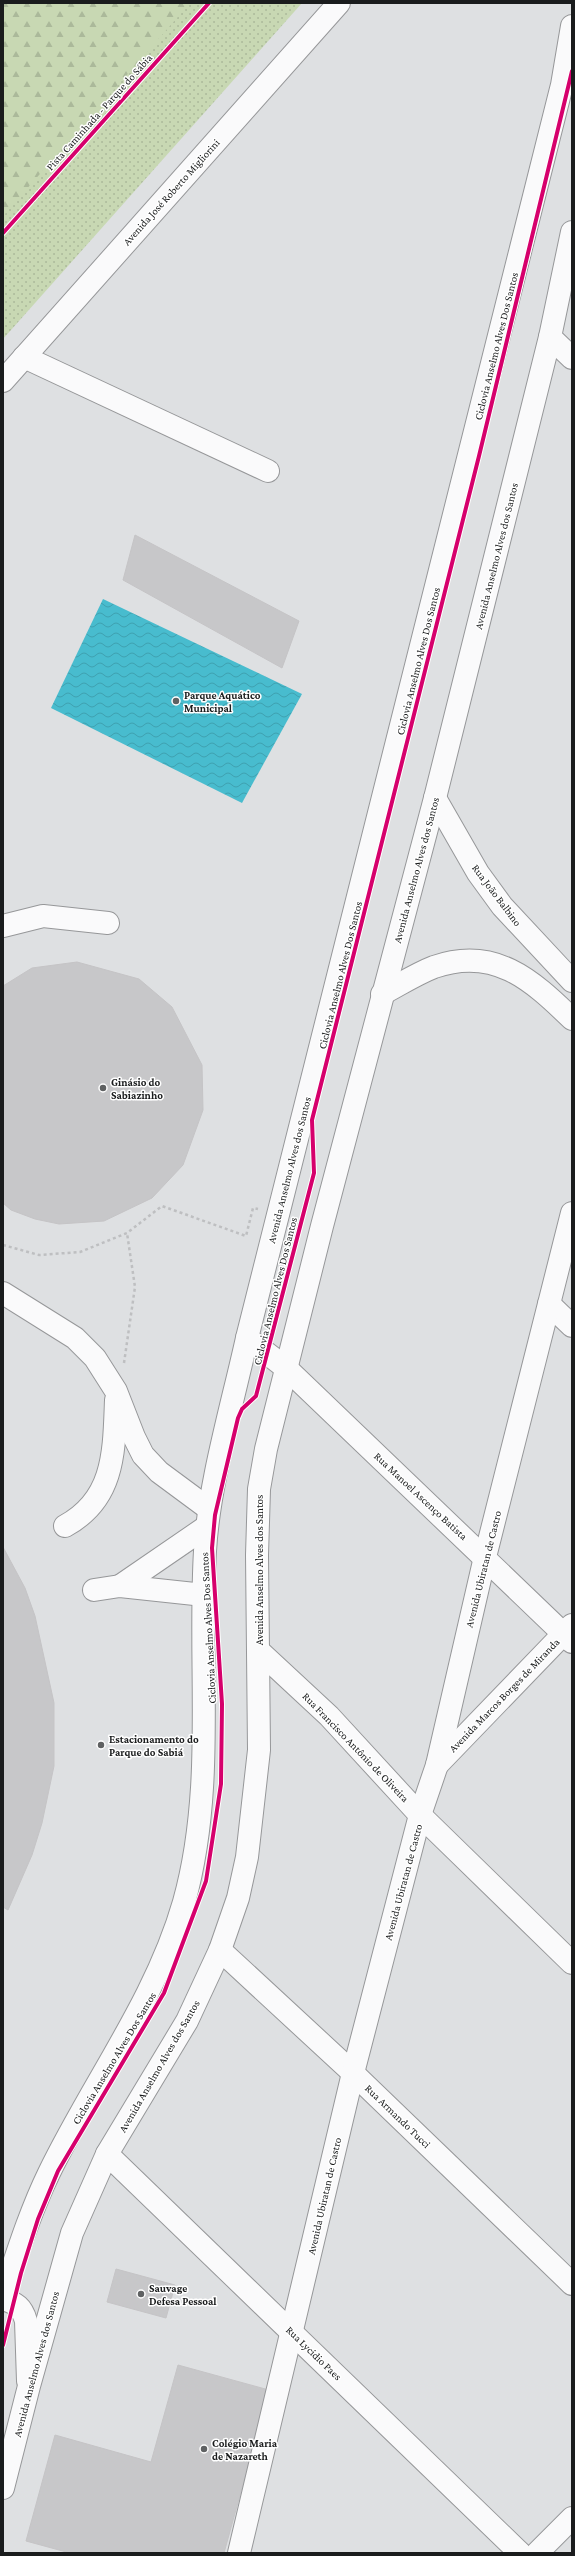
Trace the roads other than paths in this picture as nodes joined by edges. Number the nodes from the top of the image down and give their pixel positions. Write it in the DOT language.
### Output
graph roads {
  1 [pos="339,3"];
  2 [pos="572,26"];
  3 [pos="567,89"];
  4 [pos="572,232"];
  5 [pos="550,337"];
  6 [pos="24,357"];
  7 [pos="572,358"];
  8 [pos="3,381"];
  9 [pos="268,471"];
  10 [pos="436,798"];
  11 [pos="108,923"];
  12 [pos="3,926"];
  13 [pos="572,981"];
  14 [pos="382,994"];
  15 [pos="572,1019"];
  16 [pos="572,1213"];
  17 [pos="3,1292"];
  18 [pos="549,1304"];
  19 [pos="572,1326"];
  20 [pos="247,1338"];
  21 [pos="286,1368"];
  22 [pos="116,1391"];
  23 [pos="208,1518"];
  24 [pos="65,1526"];
  25 [pos="485,1557"];
  26 [pos="120,1586"];
  27 [pos="94,1590"];
  28 [pos="204,1595"];
  29 [pos="569,1634"];
  30 [pos="259,1651"];
  31 [pos="437,1765"];
  32 [pos="420,1815"];
  33 [pos="220,1950"];
  34 [pos="572,1963"];
  35 [pos="353,2073"];
  36 [pos="107,2154"];
  37 [pos="572,2284"];
  38 [pos="3,2296"];
  39 [pos="3,2299"];
  40 [pos="292,2331"];
  41 [pos="29,2386"];
  42 [pos="3,2488"];
  43 [pos="572,2518"];
  44 [pos="239,2553"];
  45 [pos="520,2553"];
  46 [pos="537,2553"];
  1 -- 6 [label="main road, Avenida José Roberto Migliorini"];
  2 -- 3 [label="main road, Avenida Anselmo Alves dos Santos"];
  3 -- 20 [label="main road, Avenida Anselmo Alves dos Santos"];
  4 -- 5 [label="main road, Avenida Anselmo Alves dos Santos"];
  5 -- 7 [label="main road"];
  5 -- 10 [label="main road, Avenida Anselmo Alves dos Santos"];
  6 -- 8 [label="main road, Avenida José Roberto Migliorini"];
  6 -- 9 [label="main road"];
  10 -- 13 [label="main road, Rua João Balbino"];
  10 -- 14 [label="main road, Avenida Anselmo Alves dos Santos"];
  11 -- 12 [label="main road"];
  14 -- 15 [label="main road"];
  14 -- 21 [label="main road, Avenida Anselmo Alves dos Santos"];
  16 -- 18 [label="main road, Avenida Ubiratan de Castro"];
  17 -- 22 [label="main road"];
  18 -- 19 [label="main road"];
  18 -- 25 [label="main road, Avenida Ubiratan de Castro"];
  20 -- 21 [label="main road, Rua Manoel Ascenço Batista"];
  20 -- 23 [label="main road, Avenida Anselmo Alves dos Santos"];
  21 -- 25 [label="main road, Rua Manoel Ascenço Batista"];
  21 -- 30 [label="main road, Avenida Anselmo Alves dos Santos"];
  22 -- 23 [label="main road"];
  22 -- 24 [label="main road"];
  23 -- 26 [label="main road"];
  23 -- 28 [label="main road, Avenida Anselmo Alves dos Santos"];
  25 -- 29 [label="main road, Rua Manoel Ascenço Batista"];
  25 -- 31 [label="main road, Avenida Ubiratan de Castro"];
  26 -- 27 [label="main road"];
  26 -- 28 [label="main road"];
  28 -- 38 [label="main road, Avenida Anselmo Alves dos Santos"];
  29 -- 31 [label="main road, Avenida Marcos Borges de Miranda"];
  30 -- 32 [label="main road, Rua Francisco Antônio de Oliveira"];
  30 -- 33 [label="main road, Avenida Anselmo Alves dos Santos"];
  31 -- 32 [label="main road, Avenida Ubiratan de Castro"];
  32 -- 34 [label="main road, Rua Francisco Antônio de Oliveira"];
  32 -- 35 [label="main road, Avenida Ubiratan de Castro"];
  33 -- 35 [label="main road, Rua Armando Tucci"];
  33 -- 36 [label="main road, Avenida Anselmo Alves dos Santos"];
  35 -- 37 [label="main road, Rua Armando Tucci"];
  35 -- 40 [label="main road, Avenida Ubiratan de Castro"];
  36 -- 40 [label="main road, Rua Lycidio Paes"];
  36 -- 41 [label="main road, Avenida Anselmo Alves dos Santos"];
  39 -- 41 [label="main road"];
  40 -- 44 [label="main road, Avenida Ubiratan de Castro"];
  40 -- 45 [label="main road, Rua Lycidio Paes"];
  41 -- 42 [label="main road, Avenida Anselmo Alves dos Santos"];
  43 -- 46 [label="main road"];
}
